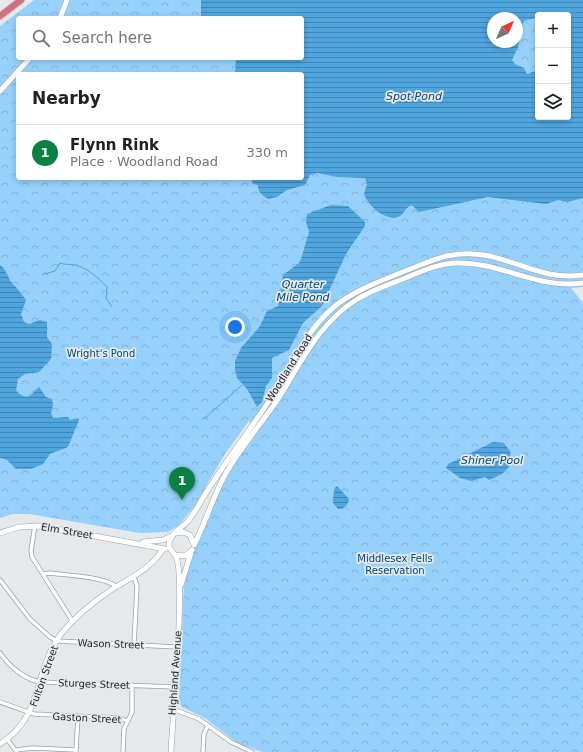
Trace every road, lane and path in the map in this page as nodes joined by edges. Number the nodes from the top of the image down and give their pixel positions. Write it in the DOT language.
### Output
graph roads {
  1 [pos="21,0"];
  2 [pos="68,0"];
  3 [pos="0,16"];
  4 [pos="61,16"];
  5 [pos="28,60"];
  6 [pos="17,72"];
  7 [pos="16,73"];
  8 [pos="0,91"];
  9 [pos="447,256"];
  10 [pos="516,263"];
  11 [pos="448,264"];
  12 [pos="512,274"];
  13 [pos="583,275"];
  14 [pos="583,283"];
  15 [pos="262,417"];
  16 [pos="35,525"];
  17 [pos="0,533"];
  18 [pos="173,535"];
  19 [pos="134,542"];
  20 [pos="193,548"];
  21 [pos="163,549"];
  22 [pos="173,553"];
  23 [pos="43,574"];
  24 [pos="58,574"];
  25 [pos="134,577"];
  26 [pos="0,580"];
  27 [pos="51,586"];
  28 [pos="116,587"];
  29 [pos="179,594"];
  30 [pos="73,622"];
  31 [pos="57,640"];
  32 [pos="134,645"];
  33 [pos="177,647"];
  34 [pos="0,653"];
  35 [pos="40,682"];
  36 [pos="132,685"];
  37 [pos="175,687"];
  38 [pos="0,702"];
  39 [pos="173,709"];
  40 [pos="29,714"];
  41 [pos="78,716"];
  42 [pos="127,720"];
  43 [pos="208,725"];
  44 [pos="7,739"];
  45 [pos="0,744"];
  46 [pos="15,751"];
  47 [pos="76,751"];
  48 [pos="123,752"];
  49 [pos="171,752"];
  50 [pos="203,752"];
  51 [pos="252,752"];
  1 -- 3 [label="highway"];
  2 -- 4 [label="main road"];
  5 -- 6 [label="main road"];
  7 -- 8 [label="main road"];
  9 -- 10 [label="main road, Woodland Road"];
  9 -- 11 [label="main road"];
  9 -- 15 [label="main road, Woodland Road"];
  10 -- 12 [label="main road"];
  10 -- 13 [label="main road, Woodland Road"];
  11 -- 12 [label="main road, Woodland Road"];
  11 -- 15 [label="main road, Woodland Road"];
  12 -- 14 [label="main road, Woodland Road"];
  15 -- 18 [label="main road, Woodland Road"];
  15 -- 20 [label="main road, Woodland Road"];
  16 -- 17 [label="main road, Elm Street"];
  16 -- 19 [label="main road, Elm Street"];
  16 -- 23 [label="street"];
  18 -- 19 [label="main road, Elm Street"];
  18 -- 20 [label="main road"];
  18 -- 22 [label="main road"];
  19 -- 21 [label="main road, Elm Street"];
  20 -- 22 [label="main road"];
  20 -- 29 [label="main road, Highland Avenue"];
  21 -- 22 [label="main road, Elm Street"];
  21 -- 25 [label="main road, Fulton Street"];
  22 -- 29 [label="main road, Highland Avenue"];
  23 -- 24 [label="street"];
  23 -- 27 [label="street"];
  24 -- 27 [label="street"];
  24 -- 28 [label="street"];
  25 -- 28 [label="main road, Fulton Street"];
  25 -- 32 [label="street"];
  26 -- 31 [label="street"];
  27 -- 30 [label="street"];
  28 -- 30 [label="main road, Fulton Street"];
  29 -- 33 [label="main road, Highland Avenue"];
  30 -- 31 [label="main road, Fulton Street"];
  31 -- 32 [label="street, Wason Street"];
  31 -- 35 [label="main road, Fulton Street"];
  32 -- 33 [label="street, Wason Street"];
  33 -- 37 [label="main road, Highland Avenue"];
  34 -- 35 [label="street, Sturges Street"];
  35 -- 36 [label="street, Sturges Street"];
  35 -- 40 [label="main road, Fulton Street"];
  36 -- 37 [label="street, Sturges Street"];
  36 -- 42 [label="street"];
  37 -- 39 [label="main road, Highland Avenue"];
  38 -- 40 [label="street, Gaston Street"];
  39 -- 43 [label="street"];
  39 -- 49 [label="main road, Highland Avenue"];
  40 -- 41 [label="street, Gaston Street"];
  40 -- 44 [label="main road, Fulton Street"];
  41 -- 42 [label="street, Gaston Street"];
  41 -- 47 [label="street"];
  42 -- 48 [label="street"];
  43 -- 50 [label="street"];
  43 -- 51 [label="street"];
  44 -- 45 [label="main road, Fulton Street"];
  44 -- 46 [label="street"];
  46 -- 47 [label="street"];
}
